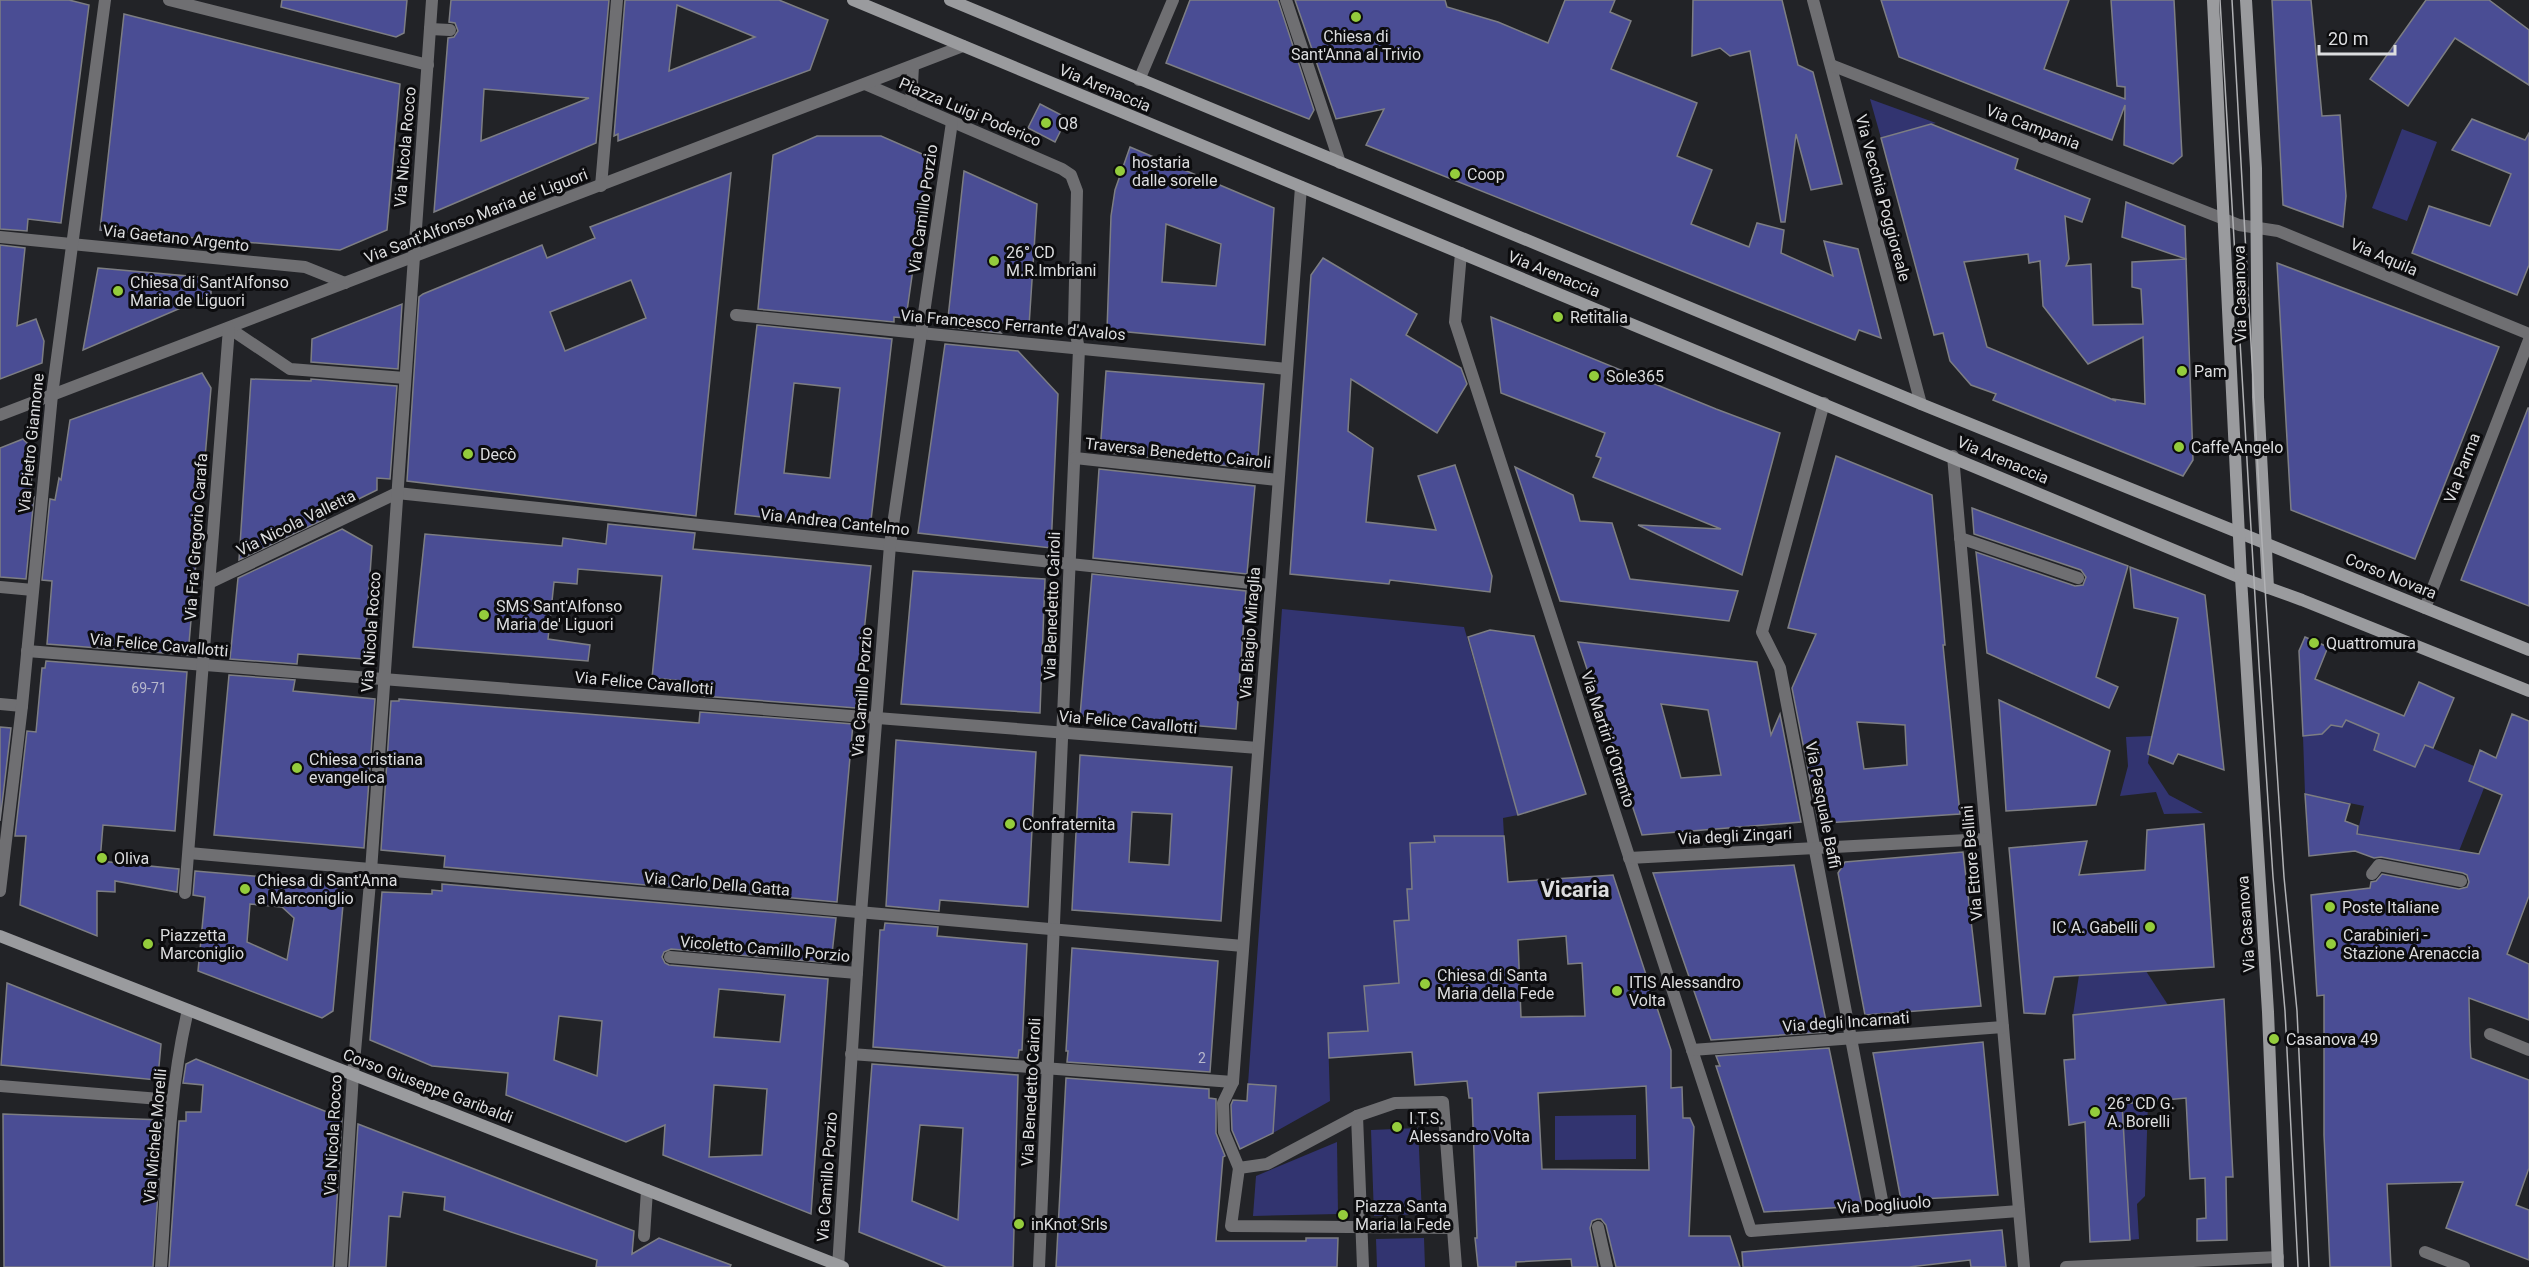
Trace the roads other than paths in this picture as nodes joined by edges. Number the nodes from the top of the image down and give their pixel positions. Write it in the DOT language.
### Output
graph roads {
  1 [pos="105,0"];
  2 [pos="170,0"];
  3 [pos="432,0"];
  4 [pos="617,0"];
  5 [pos="853,0"];
  6 [pos="950,0"];
  7 [pos="1173,0"];
  8 [pos="1286,0"];
  9 [pos="1813,0"];
  10 [pos="2213,0"];
  11 [pos="2246,0"];
  12 [pos="430,29"];
  13 [pos="450,30"];
  14 [pos="963,46"];
  15 [pos="428,64"];
  16 [pos="913,66"];
  17 [pos="1831,66"];
  18 [pos="1139,80"];
  19 [pos="865,84"];
  20 [pos="911,104"];
  21 [pos="952,122"];
  22 [pos="1340,164"];
  23 [pos="1062,170"];
  24 [pos="600,186"];
  25 [pos="1300,187"];
  26 [pos="2224,219"];
  27 [pos="2255,227"];
  28 [pos="0,237"];
  29 [pos="72,244"];
  30 [pos="1461,254"];
  31 [pos="413,257"];
  32 [pos="345,283"];
  33 [pos="736,315"];
  34 [pos="229,328"];
  35 [pos="921,333"];
  36 [pos="2529,334"];
  37 [pos="2529,340"];
  38 [pos="1079,349"];
  39 [pos="1287,369"];
  40 [pos="405,378"];
  41 [pos="52,395"];
  42 [pos="1824,403"];
  43 [pos="1921,404"];
  44 [pos="0,415"];
  45 [pos="1953,456"];
  46 [pos="1075,458"];
  47 [pos="1278,480"];
  48 [pos="397,493"];
  49 [pos="2239,535"];
  50 [pos="1960,538"];
  51 [pos="2265,543"];
  52 [pos="890,544"];
  53 [pos="1070,564"];
  54 [pos="2078,578"];
  55 [pos="2241,578"];
  56 [pos="209,583"];
  57 [pos="1270,585"];
  58 [pos="0,587"];
  59 [pos="2268,588"];
  60 [pos="33,590"];
  61 [pos="2425,608"];
  62 [pos="2529,650"];
  63 [pos="27,651"];
  64 [pos="203,665"];
  65 [pos="384,680"];
  66 [pos="2529,691"];
  67 [pos="0,704"];
  68 [pos="22,706"];
  69 [pos="876,718"];
  70 [pos="1063,733"];
  71 [pos="1258,748"];
  72 [pos="1986,839"];
  73 [pos="1814,848"];
  74 [pos="189,853"];
  75 [pos="1629,858"];
  76 [pos="371,871"];
  77 [pos="2372,874"];
  78 [pos="2461,881"];
  79 [pos="0,891"];
  80 [pos="185,893"];
  81 [pos="861,913"];
  82 [pos="1055,929"];
  83 [pos="0,936"];
  84 [pos="1243,946"];
  85 [pos="670,957"];
  86 [pos="857,974"];
  87 [pos="188,1010"];
  88 [pos="2003,1028"];
  89 [pos="2490,1035"];
  90 [pos="1851,1039"];
  91 [pos="1692,1050"];
  92 [pos="2529,1050"];
  93 [pos="851,1054"];
  94 [pos="1049,1068"];
  95 [pos="353,1074"];
  96 [pos="1233,1082"];
  97 [pos="0,1086"];
  98 [pos="172,1101"];
  99 [pos="1357,1116"];
  100 [pos="1239,1168"];
  101 [pos="647,1190"];
  102 [pos="2019,1210"];
  103 [pos="1886,1221"];
  104 [pos="1361,1227"];
  105 [pos="1598,1227"];
  106 [pos="1453,1228"];
  107 [pos="1751,1231"];
  108 [pos="644,1236"];
  109 [pos="2425,1252"];
  110 [pos="2278,1262"];
  111 [pos="840,1266"];
  112 [pos="161,1267"];
  113 [pos="341,1267"];
  114 [pos="1039,1267"];
  115 [pos="1362,1267"];
  116 [pos="1456,1267"];
  117 [pos="1607,1267"];
  118 [pos="2024,1267"];
  119 [pos="2066,1267"];
  120 [pos="2464,1267"];
  1 -- 29 [label="street, Via Pietro Giannone"];
  2 -- 15 [label="street"];
  3 -- 12 [label="street, Via Nicola Rocco"];
  4 -- 24 [label="street"];
  5 -- 14 [label="main road, Via Arenaccia"];
  6 -- 18 [label="main road, Via Arenaccia"];
  7 -- 18 [label="street"];
  8 -- 22 [label="street"];
  9 -- 17 [label="street, Via Vecchia Poggioreale"];
  10 -- 26 [label="main road, Via Casanova"];
  11 -- 27 [label="main road, Via Casanova"];
  12 -- 13 [label="street"];
  12 -- 15 [label="street, Via Nicola Rocco"];
  14 -- 16 [label="street, Via Sant'Alfonso Maria de' Liguori"];
  14 -- 25 [label="main road, Via Arenaccia"];
  15 -- 31 [label="street, Via Nicola Rocco"];
  16 -- 19 [label="street, Via Sant'Alfonso Maria de' Liguori"];
  16 -- 20 [label="street"];
  17 -- 26 [label="street, Via Campania"];
  17 -- 43 [label="street, Via Vecchia Poggioreale"];
  18 -- 22 [label="main road, Via Arenaccia"];
  19 -- 20 [label="street, Piazza Luigi Poderico"];
  19 -- 24 [label="street, Via Sant'Alfonso Maria de' Liguori"];
  20 -- 21 [label="street, Piazza Luigi Poderico"];
  21 -- 23 [label="street, Piazza Luigi Poderico"];
  21 -- 35 [label="street, Via Camillo Porzio"];
  22 -- 43 [label="main road, Via Arenaccia"];
  23 -- 38 [label="street, Via Benedetto Cairoli"];
  24 -- 31 [label="street, Via Sant'Alfonso Maria de' Liguori"];
  25 -- 30 [label="main road, Via Arenaccia"];
  25 -- 39 [label="street, Via Biagio Miraglia"];
  26 -- 27 [label="street, Via Aquila"];
  26 -- 49 [label="main road, Via Casanova"];
  27 -- 36 [label="street, Via Aquila"];
  27 -- 51 [label="main road, Via Casanova"];
  28 -- 29 [label="street, Via Gaetano Argento"];
  29 -- 32 [label="street, Via Gaetano Argento"];
  29 -- 41 [label="street, Via Pietro Giannone"];
  30 -- 42 [label="main road, Via Arenaccia"];
  30 -- 75 [label="street, Via Martiri d'Otranto"];
  31 -- 32 [label="street, Via Sant'Alfonso Maria de' Liguori"];
  31 -- 40 [label="street, Via Nicola Rocco"];
  32 -- 34 [label="street, Via Sant'Alfonso Maria de' Liguori"];
  33 -- 35 [label="street, Via Francesco Ferrante d'Avalos"];
  34 -- 40 [label="street"];
  34 -- 41 [label="street, Via Sant'Alfonso Maria de' Liguori"];
  34 -- 56 [label="street, Via Fra' Gregorio Carafa"];
  35 -- 38 [label="street, Via Francesco Ferrante d'Avalos"];
  35 -- 52 [label="street, Via Camillo Porzio"];
  37 -- 61 [label="street, Via Parma"];
  38 -- 39 [label="street, Via Francesco Ferrante d'Avalos"];
  38 -- 46 [label="street, Via Benedetto Cairoli"];
  39 -- 47 [label="street, Via Biagio Miraglia"];
  40 -- 48 [label="street, Via Nicola Rocco"];
  41 -- 44 [label="street, Via Sant'Alfonso Maria de' Liguori"];
  41 -- 60 [label="street, Via Pietro Giannone"];
  42 -- 45 [label="main road, Via Arenaccia"];
  42 -- 73 [label="street, Via Pasquale Baffi"];
  43 -- 49 [label="main road, Via Arenaccia"];
  45 -- 50 [label="street, Via Ettore Bellini"];
  45 -- 55 [label="main road, Via Arenaccia"];
  46 -- 47 [label="street, Traversa Benedetto Cairoli"];
  46 -- 53 [label="street, Via Benedetto Cairoli"];
  47 -- 57 [label="street, Via Biagio Miraglia"];
  48 -- 52 [label="street, Via Andrea Cantelmo"];
  48 -- 56 [label="street, Via Nicola Valletta"];
  48 -- 65 [label="street, Via Nicola Rocco"];
  49 -- 51 [label="main road, Corso Novara"];
  49 -- 55 [label="main road, Via Casanova"];
  50 -- 54 [label="street"];
  50 -- 72 [label="street, Via Ettore Bellini"];
  51 -- 59 [label="main road, Via Casanova"];
  51 -- 61 [label="main road, Corso Novara"];
  52 -- 53 [label="street, Via Andrea Cantelmo"];
  52 -- 69 [label="street, Via Camillo Porzio"];
  53 -- 57 [label="street, Via Andrea Cantelmo"];
  53 -- 70 [label="street, Via Benedetto Cairoli"];
  55 -- 59 [label="main road"];
  55 -- 110 [label="main road, Via Casanova"];
  56 -- 64 [label="street, Via Fra' Gregorio Carafa"];
  57 -- 71 [label="street, Via Biagio Miraglia"];
  58 -- 60 [label="street"];
  59 -- 66 [label="main road"];
  60 -- 63 [label="street, Via Pietro Giannone"];
  61 -- 62 [label="main road, Corso Novara"];
  63 -- 64 [label="street, Via Felice Cavallotti"];
  63 -- 68 [label="street, Via Pietro Giannone"];
  64 -- 65 [label="street, Via Felice Cavallotti"];
  64 -- 74 [label="street, Via Fra' Gregorio Carafa"];
  65 -- 69 [label="street, Via Felice Cavallotti"];
  65 -- 76 [label="street, Via Nicola Rocco"];
  67 -- 68 [label="street"];
  68 -- 79 [label="street, Via Pietro Giannone"];
  69 -- 70 [label="street, Via Felice Cavallotti"];
  69 -- 81 [label="street, Via Camillo Porzio"];
  70 -- 71 [label="street, Via Felice Cavallotti"];
  70 -- 82 [label="street, Via Benedetto Cairoli"];
  71 -- 84 [label="street, Via Biagio Miraglia"];
  72 -- 73 [label="street, Via degli Zingari"];
  72 -- 88 [label="street, Via Ettore Bellini"];
  73 -- 75 [label="street, Via degli Zingari"];
  73 -- 90 [label="street, Via Pasquale Baffi"];
  74 -- 76 [label="street, Via Carlo Della Gatta"];
  74 -- 80 [label="street, Via Fra' Gregorio Carafa"];
  75 -- 91 [label="street, Via Martiri d'Otranto"];
  76 -- 81 [label="street, Via Carlo Della Gatta"];
  76 -- 95 [label="street, Via Nicola Rocco"];
  77 -- 78 [label="street"];
  81 -- 82 [label="street, Via Carlo Della Gatta"];
  81 -- 86 [label="street, Via Camillo Porzio"];
  82 -- 84 [label="street, Via Carlo Della Gatta"];
  82 -- 94 [label="street, Via Benedetto Cairoli"];
  83 -- 87 [label="main road, Corso Giuseppe Garibaldi"];
  84 -- 96 [label="street, Via Biagio Miraglia"];
  85 -- 86 [label="street, Vicoletto Camillo Porzio"];
  86 -- 93 [label="street, Via Camillo Porzio"];
  87 -- 95 [label="main road, Corso Giuseppe Garibaldi"];
  87 -- 98 [label="street, Via Michele Morelli"];
  88 -- 90 [label="street, Via degli Incarnati"];
  88 -- 102 [label="street, Via Ettore Bellini"];
  89 -- 92 [label="street"];
  90 -- 91 [label="street, Via degli Incarnati"];
  90 -- 103 [label="street, Via Pasquale Baffi"];
  91 -- 107 [label="street, Via Martiri d'Otranto"];
  93 -- 94 [label="street"];
  93 -- 111 [label="street, Via Camillo Porzio"];
  94 -- 96 [label="street"];
  94 -- 114 [label="street, Via Benedetto Cairoli"];
  95 -- 101 [label="main road, Corso Giuseppe Garibaldi"];
  95 -- 113 [label="street, Via Nicola Rocco"];
  96 -- 100 [label="street, Via Biagio Miraglia"];
  97 -- 98 [label="street"];
  98 -- 112 [label="street, Via Michele Morelli"];
  99 -- 100 [label="street"];
  99 -- 104 [label="street"];
  99 -- 106 [label="street"];
  100 -- 104 [label="street"];
  101 -- 108 [label="street"];
  101 -- 111 [label="main road, Corso Giuseppe Garibaldi"];
  102 -- 103 [label="street, Via Dogliuolo"];
  102 -- 118 [label="street, Via Ettore Bellini"];
  103 -- 107 [label="street, Via Dogliuolo"];
  104 -- 106 [label="street"];
  104 -- 115 [label="street"];
  105 -- 117 [label="street"];
  106 -- 116 [label="street"];
  109 -- 120 [label="street"];
  110 -- 119 [label="street"];
}
